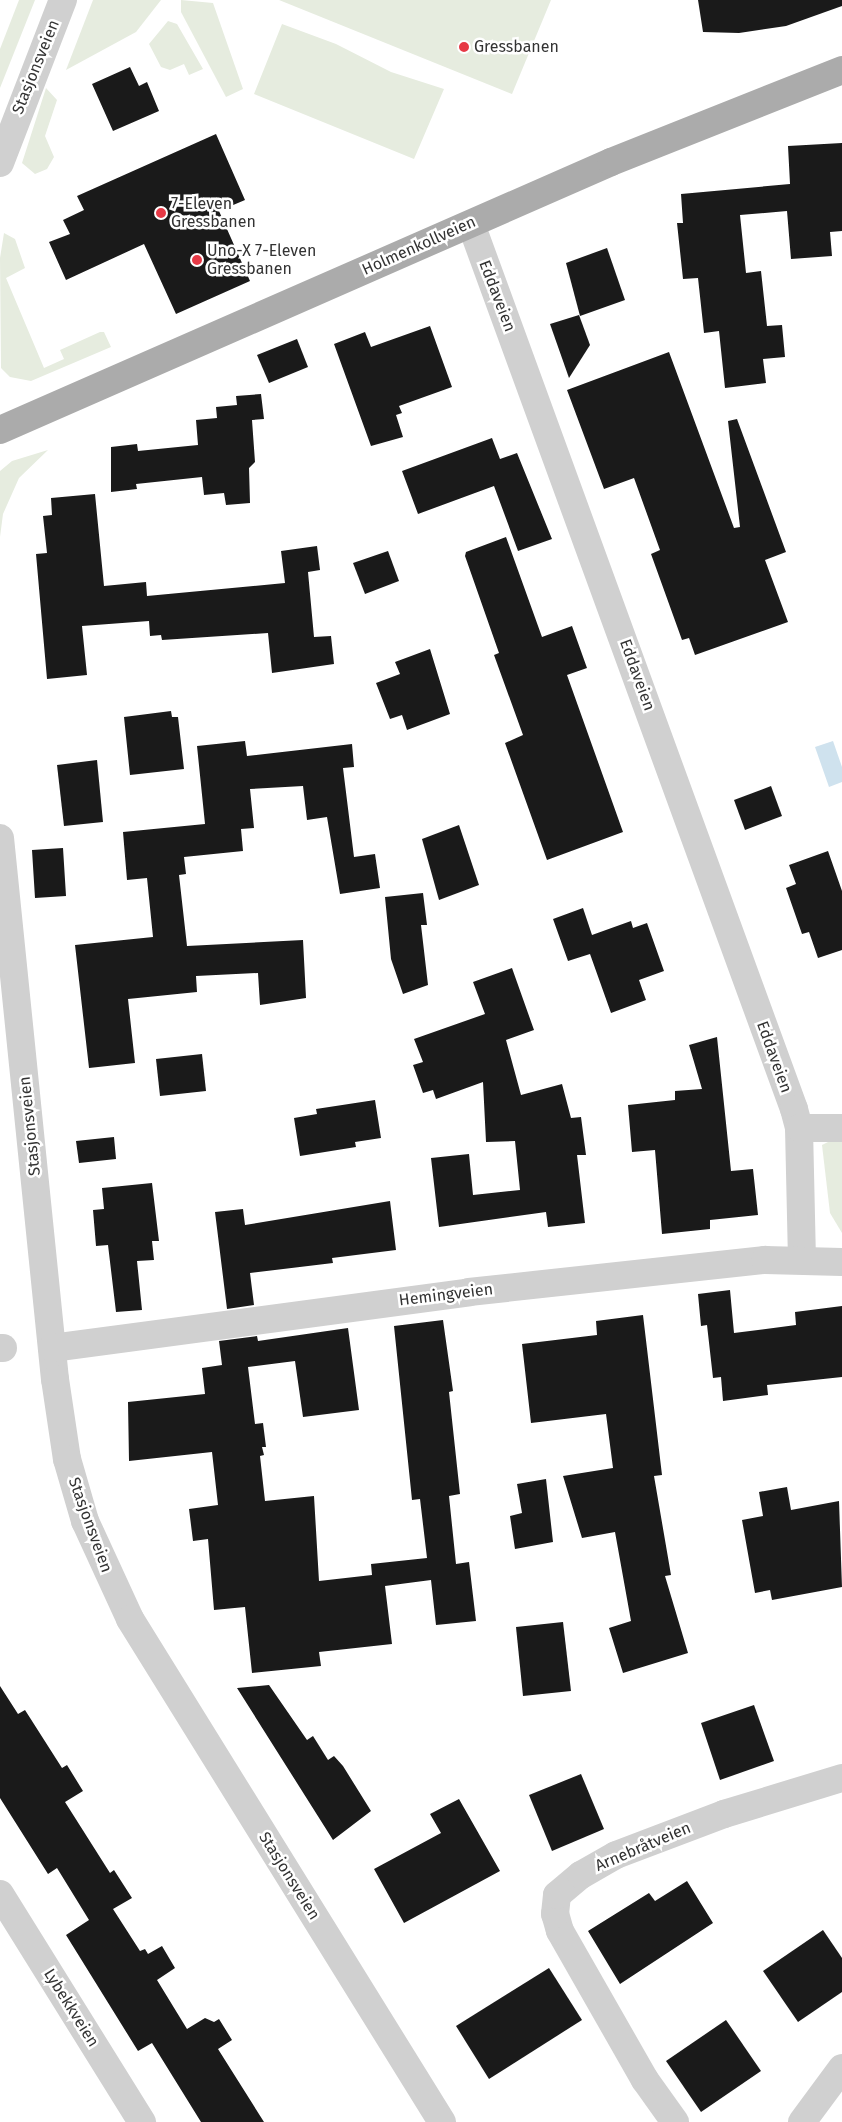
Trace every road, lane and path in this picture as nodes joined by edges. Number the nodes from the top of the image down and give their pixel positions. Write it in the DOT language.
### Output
graph roads {
  1 [pos="63,0"];
  2 [pos="842,70"];
  3 [pos="0,163"];
  4 [pos="470,224"];
  5 [pos="0,430"];
  6 [pos="0,838"];
  7 [pos="799,1128"];
  8 [pos="842,1128"];
  9 [pos="802,1260"];
  10 [pos="842,1262"];
  11 [pos="52,1348"];
  12 [pos="842,1778"];
  13 [pos="0,1894"];
  14 [pos="842,2068"];
  15 [pos="142,2122"];
  16 [pos="442,2122"];
  17 [pos="675,2122"];
  18 [pos="802,2122"];
  1 -- 3 [label="street, Stasjonsveien"];
  2 -- 4 [label="main road, Holmenkollveien"];
  4 -- 5 [label="main road, Holmenkollveien"];
  4 -- 7 [label="street, Eddaveien"];
  6 -- 11 [label="street, Stasjonsveien"];
  7 -- 8 [label="street"];
  7 -- 9 [label="street, Eddaveien"];
  9 -- 10 [label="street, Hemingveien"];
  9 -- 11 [label="street, Hemingveien"];
  11 -- 16 [label="street, Stasjonsveien"];
  12 -- 17 [label="street, Arnebråtveien"];
  13 -- 15 [label="street, Lybekkveien"];
  14 -- 18 [label="street"];
}
